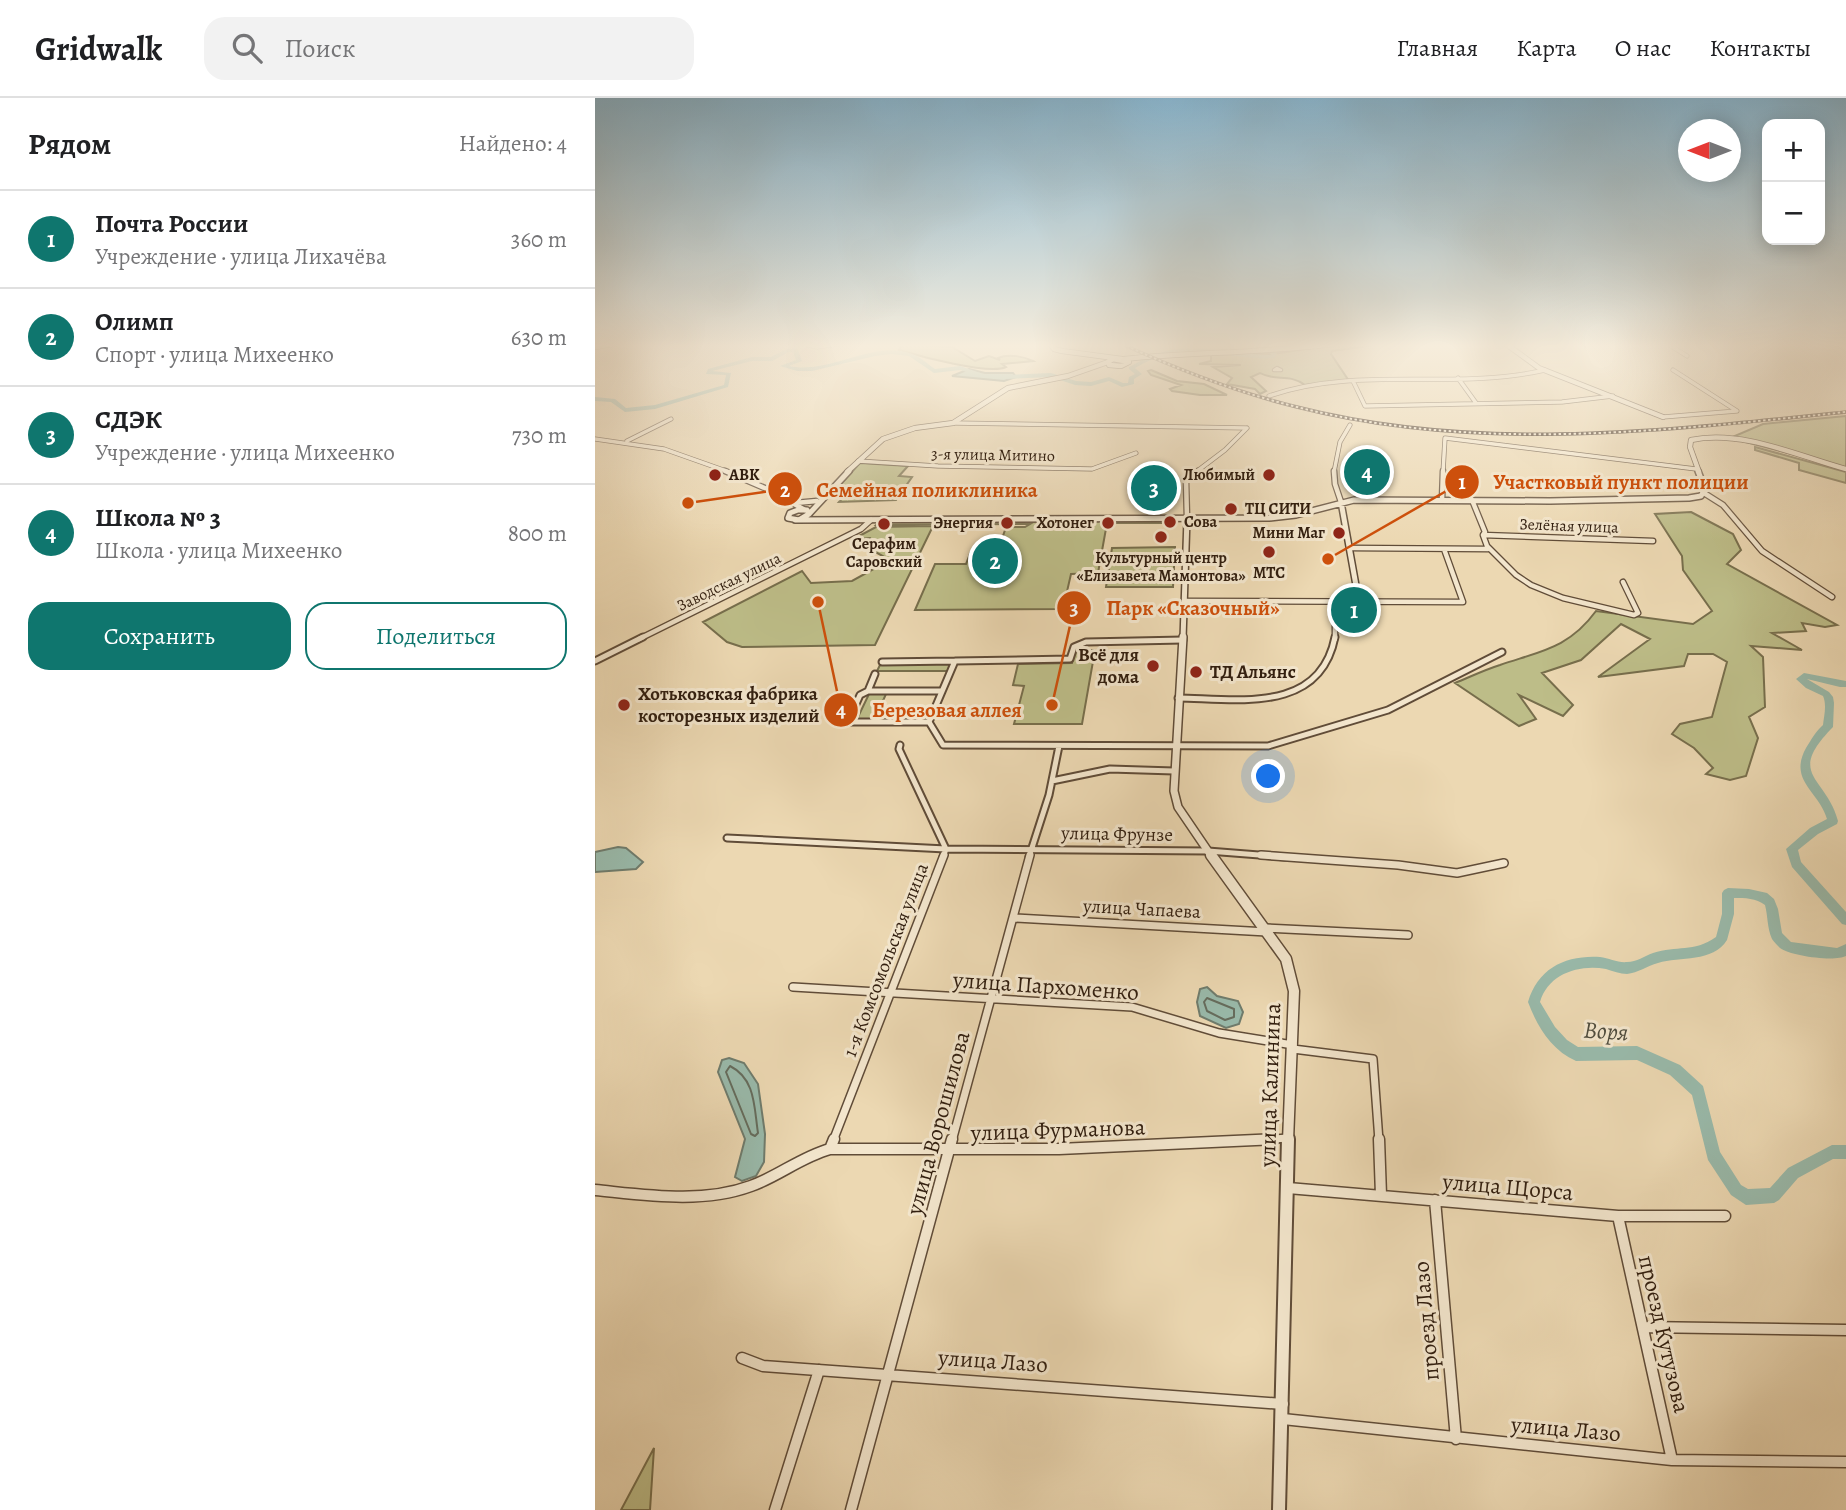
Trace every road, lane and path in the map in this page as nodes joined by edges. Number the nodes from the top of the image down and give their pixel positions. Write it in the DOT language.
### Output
graph roads {
  1 [pos="973,410"];
  2 [pos="1646,410"];
  3 [pos="1735,410"];
  4 [pos="1663,417"];
  5 [pos="671,419"];
  6 [pos="953,423"];
  7 [pos="1350,425"];
  8 [pos="595,439"];
  9 [pos="627,441"];
  10 [pos="1136,453"];
  11 [pos="858,461"];
  12 [pos="1696,469"];
  13 [pos="1846,469"];
  14 [pos="1326,481"];
  15 [pos="1335,481"];
  16 [pos="1704,493"];
  17 [pos="824,497"];
  18 [pos="1442,500"];
  19 [pos="1472,500"];
  20 [pos="817,501"];
  21 [pos="793,502"];
  22 [pos="1341,502"];
  23 [pos="801,512"];
  24 [pos="1187,518"];
  25 [pos="795,520"];
  26 [pos="815,520"];
  27 [pos="871,520"];
  28 [pos="1483,535"];
  29 [pos="1653,541"];
  30 [pos="1351,548"];
  31 [pos="1444,549"];
  32 [pos="1488,549"];
  33 [pos="1623,582"];
  34 [pos="1832,597"];
  35 [pos="1185,601"];
  36 [pos="1335,602"];
  37 [pos="1359,602"];
  38 [pos="1182,640"];
  39 [pos="1502,652"];
  40 [pos="955,660"];
  41 [pos="595,661"];
  42 [pos="882,662"];
  43 [pos="874,674"];
  44 [pos="868,691"];
  45 [pos="940,691"];
  46 [pos="1178,698"];
  47 [pos="929,722"];
  48 [pos="900,745"];
  49 [pos="1059,746"];
  50 [pos="1175,747"];
  51 [pos="1174,771"];
  52 [pos="1052,781"];
  53 [pos="727,838"];
  54 [pos="946,849"];
  55 [pos="1031,850"];
  56 [pos="1208,851"];
  57 [pos="1504,863"];
  58 [pos="1014,918"];
  59 [pos="1266,930"];
  60 [pos="1408,934"];
  61 [pos="793,987"];
  62 [pos="891,994"];
  63 [pos="992,1000"];
  64 [pos="1293,1047"];
  65 [pos="1288,1138"];
  66 [pos="829,1149"];
  67 [pos="950,1152"];
  68 [pos="1287,1188"];
  69 [pos="595,1190"];
  70 [pos="1381,1195"];
  71 [pos="1435,1200"];
  72 [pos="1618,1216"];
  73 [pos="1725,1216"];
  74 [pos="1643,1327"];
  75 [pos="1846,1330"];
  76 [pos="742,1358"];
  77 [pos="819,1370"];
  78 [pos="889,1375"];
  79 [pos="1283,1404"];
  80 [pos="1283,1419"];
  81 [pos="1456,1439"];
  82 [pos="1672,1460"];
  83 [pos="1846,1462"];
  84 [pos="775,1510"];
  85 [pos="851,1510"];
  86 [pos="1279,1510"];
  1 -- 6 [label="street"];
  2 -- 4 [label="street"];
  3 -- 4 [label="street"];
  5 -- 9 [label="street"];
  6 -- 11 [label="street"];
  6 -- 24 [label="street"];
  7 -- 15 [label="street"];
  8 -- 9 [label="street"];
  9 -- 21 [label="street"];
  10 -- 11 [label="street, 3-я улица Митино"];
  11 -- 17 [label="street"];
  12 -- 13 [label="street"];
  12 -- 16 [label="street"];
  12 -- 18 [label="street"];
  14 -- 15 [label="street"];
  15 -- 22 [label="street"];
  16 -- 19 [label="street"];
  16 -- 34 [label="street"];
  17 -- 20 [label="street"];
  17 -- 23 [label="street"];
  18 -- 19 [label="street"];
  18 -- 22 [label="street"];
  19 -- 28 [label="street"];
  20 -- 21 [label="street"];
  20 -- 23 [label="street"];
  21 -- 23 [label="street"];
  21 -- 23 [label="street"];
  22 -- 24 [label="street"];
  22 -- 30 [label="street"];
  23 -- 25 [label="street"];
  23 -- 25 [label="street"];
  23 -- 26 [label="street"];
  24 -- 27 [label="street"];
  24 -- 35 [label="street, улица Калинина"];
  25 -- 26 [label="street"];
  26 -- 27 [label="street"];
  27 -- 41 [label="street, Заводская улица"];
  28 -- 29 [label="street, Зелёная улица"];
  28 -- 32 [label="street"];
  30 -- 31 [label="street"];
  30 -- 37 [label="street"];
  31 -- 32 [label="street"];
  31 -- 37 [label="street"];
  32 -- 33 [label="street"];
  35 -- 36 [label="street"];
  35 -- 38 [label="street, улица Калинина"];
  36 -- 37 [label="street"];
  36 -- 46 [label="street"];
  38 -- 40 [label="street"];
  38 -- 46 [label="street, улица Калинина"];
  39 -- 50 [label="street"];
  40 -- 42 [label="street"];
  40 -- 45 [label="street"];
  43 -- 44 [label="street"];
  44 -- 45 [label="street"];
  44 -- 47 [label="street"];
  45 -- 47 [label="street"];
  46 -- 50 [label="street, улица Калинина"];
  47 -- 49 [label="street"];
  48 -- 54 [label="street, 1-я Комсомольская улица"];
  49 -- 50 [label="street"];
  49 -- 52 [label="street, улица Ворошилова"];
  50 -- 51 [label="street, улица Калинина"];
  51 -- 52 [label="street"];
  51 -- 56 [label="street, улица Калинина"];
  52 -- 55 [label="street, улица Ворошилова"];
  53 -- 54 [label="street, улица Фрунзе"];
  54 -- 55 [label="street, улица Фрунзе"];
  54 -- 62 [label="street, 1-я Комсомольская улица"];
  55 -- 56 [label="street, улица Фрунзе"];
  55 -- 58 [label="street, улица Ворошилова"];
  56 -- 57 [label="street, улица Фрунзе"];
  56 -- 59 [label="street, улица Калинина"];
  58 -- 59 [label="street, улица Чапаева"];
  58 -- 63 [label="street, улица Ворошилова"];
  59 -- 60 [label="street, улица Чапаева"];
  59 -- 64 [label="street, улица Калинина"];
  61 -- 62 [label="street, улица Пархоменко"];
  62 -- 63 [label="street, улица Пархоменко"];
  62 -- 66 [label="street, 1-я Комсомольская улица"];
  63 -- 64 [label="street, улица Пархоменко"];
  63 -- 67 [label="street, улица Ворошилова"];
  64 -- 65 [label="street, улица Калинина"];
  64 -- 70 [label="street, улица Пархоменко"];
  65 -- 67 [label="street, улица Фурманова"];
  65 -- 68 [label="street, улица Калинина"];
  66 -- 67 [label="street, улица Фурманова"];
  66 -- 69 [label="street"];
  67 -- 78 [label="street, улица Ворошилова"];
  68 -- 70 [label="street, улица Щорса"];
  68 -- 79 [label="street, улица Калинина"];
  70 -- 71 [label="street, улица Щорса"];
  71 -- 72 [label="street, улица Щорса"];
  71 -- 81 [label="street, проезд Лазо"];
  72 -- 73 [label="street, улица Щорса"];
  72 -- 74 [label="street, проезд Кутузова"];
  74 -- 75 [label="street"];
  74 -- 82 [label="street, проезд Кутузова"];
  76 -- 77 [label="street, улица Лазо"];
  77 -- 78 [label="street, улица Лазо"];
  77 -- 84 [label="street"];
  78 -- 79 [label="street, улица Лазо"];
  78 -- 85 [label="street, улица Ворошилова"];
  79 -- 80 [label="street, улица Калинина"];
  80 -- 81 [label="street, улица Лазо"];
  80 -- 86 [label="street, улица Калинина"];
  81 -- 82 [label="street, улица Лазо"];
  82 -- 83 [label="street, улица Лазо"];
}
